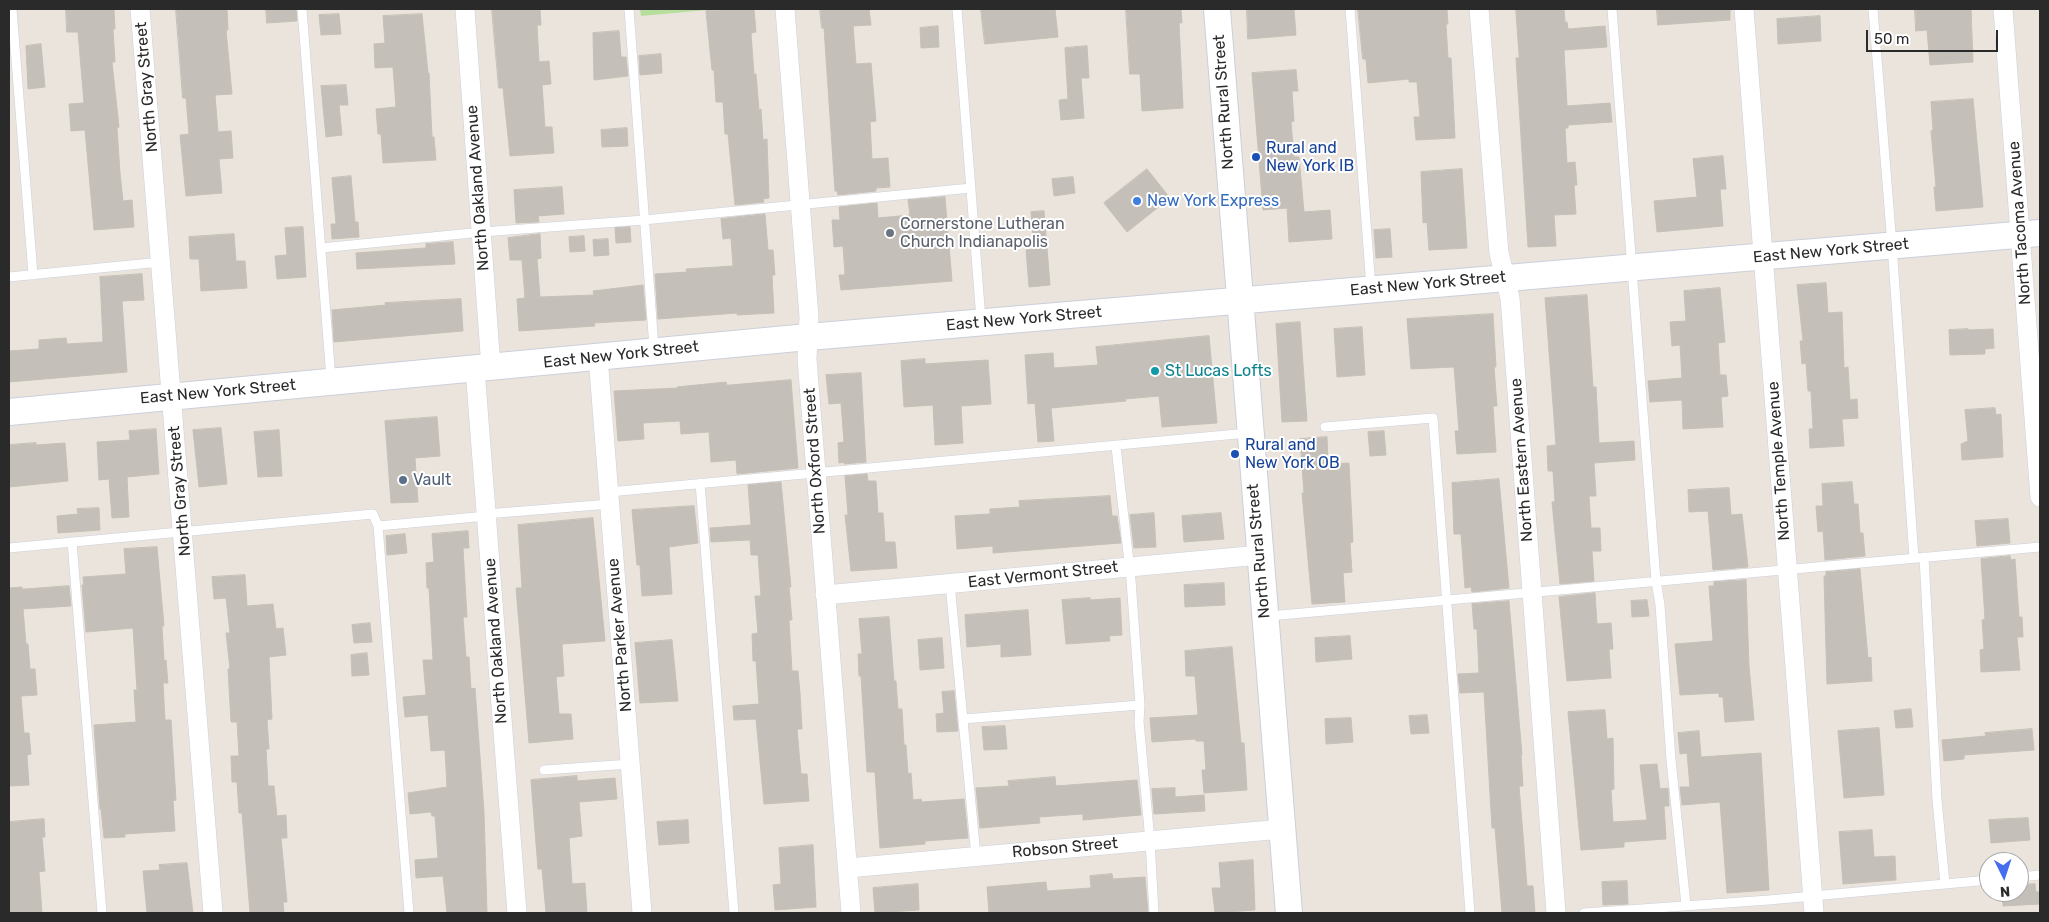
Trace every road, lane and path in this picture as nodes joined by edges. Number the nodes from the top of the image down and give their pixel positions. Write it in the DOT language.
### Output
graph roads {
  1 [pos="12,9"];
  2 [pos="140,9"];
  3 [pos="302,9"];
  4 [pos="465,9"];
  5 [pos="629,9"];
  6 [pos="785,9"];
  7 [pos="957,9"];
  8 [pos="1217,9"];
  9 [pos="1350,9"];
  10 [pos="1479,9"];
  11 [pos="1612,9"];
  12 [pos="1744,9"];
  13 [pos="1873,9"];
  14 [pos="2004,9"];
  15 [pos="971,188"];
  16 [pos="800,205"];
  17 [pos="644,220"];
  18 [pos="482,232"];
  19 [pos="2030,234"];
  20 [pos="1892,245"];
  21 [pos="321,248"];
  22 [pos="1763,256"];
  23 [pos="161,262"];
  24 [pos="1632,268"];
  25 [pos="33,275"];
  26 [pos="9,277"];
  27 [pos="1504,278"];
  28 [pos="1371,288"];
  29 [pos="1239,300"];
  30 [pos="982,322"];
  31 [pos="808,337"];
  32 [pos="654,351"];
  33 [pos="598,357"];
  34 [pos="483,368"];
  35 [pos="332,382"];
  36 [pos="172,396"];
  37 [pos="9,412"];
  38 [pos="1325,427"];
  39 [pos="1250,433"];
  40 [pos="1116,446"];
  41 [pos="816,474"];
  42 [pos="700,483"];
  43 [pos="2040,497"];
  44 [pos="609,498"];
  45 [pos="486,515"];
  46 [pos="378,526"];
  47 [pos="183,532"];
  48 [pos="72,542"];
  49 [pos="2040,546"];
  50 [pos="9,548"];
  51 [pos="1260,555"];
  52 [pos="1924,557"];
  53 [pos="1914,558"];
  54 [pos="1129,566"];
  55 [pos="1788,570"];
  56 [pos="1656,581"];
  57 [pos="950,584"];
  58 [pos="1532,592"];
  59 [pos="826,595"];
  60 [pos="1448,600"];
  61 [pos="1265,617"];
  62 [pos="1140,705"];
  63 [pos="963,719"];
  64 [pos="630,764"];
  65 [pos="544,770"];
  66 [pos="1282,829"];
  67 [pos="1150,841"];
  68 [pos="976,856"];
  69 [pos="848,868"];
  70 [pos="1979,881"];
  71 [pos="1945,884"];
  72 [pos="1813,904"];
  73 [pos="1686,906"];
  74 [pos="102,913"];
  75 [pos="213,913"];
  76 [pos="409,913"];
  77 [pos="517,913"];
  78 [pos="642,913"];
  79 [pos="734,913"];
  80 [pos="851,913"];
  81 [pos="1154,913"];
  82 [pos="1289,913"];
  83 [pos="1470,913"];
  84 [pos="1556,913"];
  85 [pos="1584,913"];
  1 -- 25 [label="lane"];
  2 -- 23 [label="street, North Gray Street"];
  3 -- 21 [label="lane"];
  4 -- 18 [label="street, North Oakland Avenue"];
  5 -- 17 [label="lane"];
  6 -- 16 [label="street, North Oxford Street"];
  7 -- 15 [label="lane"];
  8 -- 29 [label="main road, North Rural Street"];
  9 -- 28 [label="lane"];
  10 -- 27 [label="street, North Eastern Avenue"];
  11 -- 24 [label="lane"];
  12 -- 22 [label="street, North Temple Avenue"];
  13 -- 20 [label="lane"];
  14 -- 19 [label="street, North Tacoma Avenue"];
  15 -- 16 [label="lane"];
  15 -- 30 [label="lane"];
  16 -- 17 [label="lane"];
  16 -- 31 [label="street, North Oxford Street"];
  17 -- 18 [label="lane"];
  17 -- 32 [label="lane"];
  18 -- 21 [label="lane"];
  18 -- 34 [label="street, North Oakland Avenue"];
  19 -- 20 [label="main road, East New York Street"];
  19 -- 43 [label="street, North Tacoma Avenue"];
  20 -- 22 [label="main road, East New York Street"];
  20 -- 53 [label="lane"];
  21 -- 35 [label="lane"];
  22 -- 24 [label="main road, East New York Street"];
  22 -- 55 [label="street, North Temple Avenue"];
  23 -- 25 [label="lane"];
  23 -- 36 [label="street, North Gray Street"];
  24 -- 27 [label="main road, East New York Street"];
  24 -- 56 [label="lane"];
  25 -- 26 [label="lane"];
  27 -- 28 [label="main road, East New York Street"];
  27 -- 58 [label="street, North Eastern Avenue"];
  28 -- 29 [label="main road, East New York Street"];
  29 -- 30 [label="main road, East New York Street"];
  29 -- 39 [label="main road, North Rural Street"];
  30 -- 31 [label="main road, East New York Street"];
  31 -- 32 [label="main road, East New York Street"];
  31 -- 41 [label="street, North Oxford Street"];
  32 -- 33 [label="main road, East New York Street"];
  33 -- 34 [label="main road, East New York Street"];
  33 -- 44 [label="street, North Parker Avenue"];
  34 -- 35 [label="main road, East New York Street"];
  34 -- 45 [label="street, North Oakland Avenue"];
  35 -- 36 [label="main road, East New York Street"];
  36 -- 37 [label="main road, East New York Street"];
  36 -- 47 [label="street, North Gray Street"];
  38 -- 60 [label="lane"];
  39 -- 40 [label="lane"];
  39 -- 51 [label="main road, North Rural Street"];
  40 -- 41 [label="lane"];
  40 -- 54 [label="lane"];
  41 -- 42 [label="lane"];
  41 -- 59 [label="street, North Oxford Street"];
  42 -- 44 [label="lane"];
  42 -- 79 [label="lane"];
  44 -- 45 [label="lane"];
  44 -- 64 [label="street, North Parker Avenue"];
  45 -- 46 [label="lane"];
  45 -- 77 [label="street, North Oakland Avenue"];
  46 -- 47 [label="lane"];
  46 -- 76 [label="lane"];
  47 -- 48 [label="lane"];
  47 -- 75 [label="street, North Gray Street"];
  48 -- 50 [label="lane"];
  48 -- 74 [label="lane"];
  49 -- 52 [label="lane"];
  51 -- 54 [label="street, East Vermont Street"];
  51 -- 61 [label="main road, North Rural Street"];
  52 -- 53 [label="lane"];
  52 -- 71 [label="lane"];
  53 -- 55 [label="lane"];
  54 -- 57 [label="street, East Vermont Street"];
  54 -- 62 [label="lane"];
  55 -- 56 [label="lane"];
  55 -- 72 [label="street, North Temple Avenue"];
  56 -- 58 [label="lane"];
  56 -- 73 [label="lane"];
  57 -- 59 [label="street, East Vermont Street"];
  57 -- 63 [label="lane"];
  58 -- 60 [label="lane"];
  58 -- 84 [label="street, North Eastern Avenue"];
  59 -- 69 [label="street, North Oxford Street"];
  60 -- 61 [label="lane"];
  60 -- 83 [label="lane"];
  61 -- 66 [label="main road, North Rural Street"];
  62 -- 63 [label="lane"];
  62 -- 67 [label="lane"];
  63 -- 68 [label="lane"];
  64 -- 65 [label="lane"];
  64 -- 78 [label="street, North Parker Avenue"];
  66 -- 67 [label="street, Robson Street"];
  66 -- 82 [label="main road, North Rural Street"];
  67 -- 68 [label="street, Robson Street"];
  67 -- 81 [label="lane"];
  68 -- 69 [label="street, Robson Street"];
  69 -- 80 [label="street, North Oxford Street"];
  70 -- 71 [label="lane"];
  71 -- 72 [label="lane"];
  72 -- 73 [label="lane"];
  73 -- 85 [label="lane"];
}
